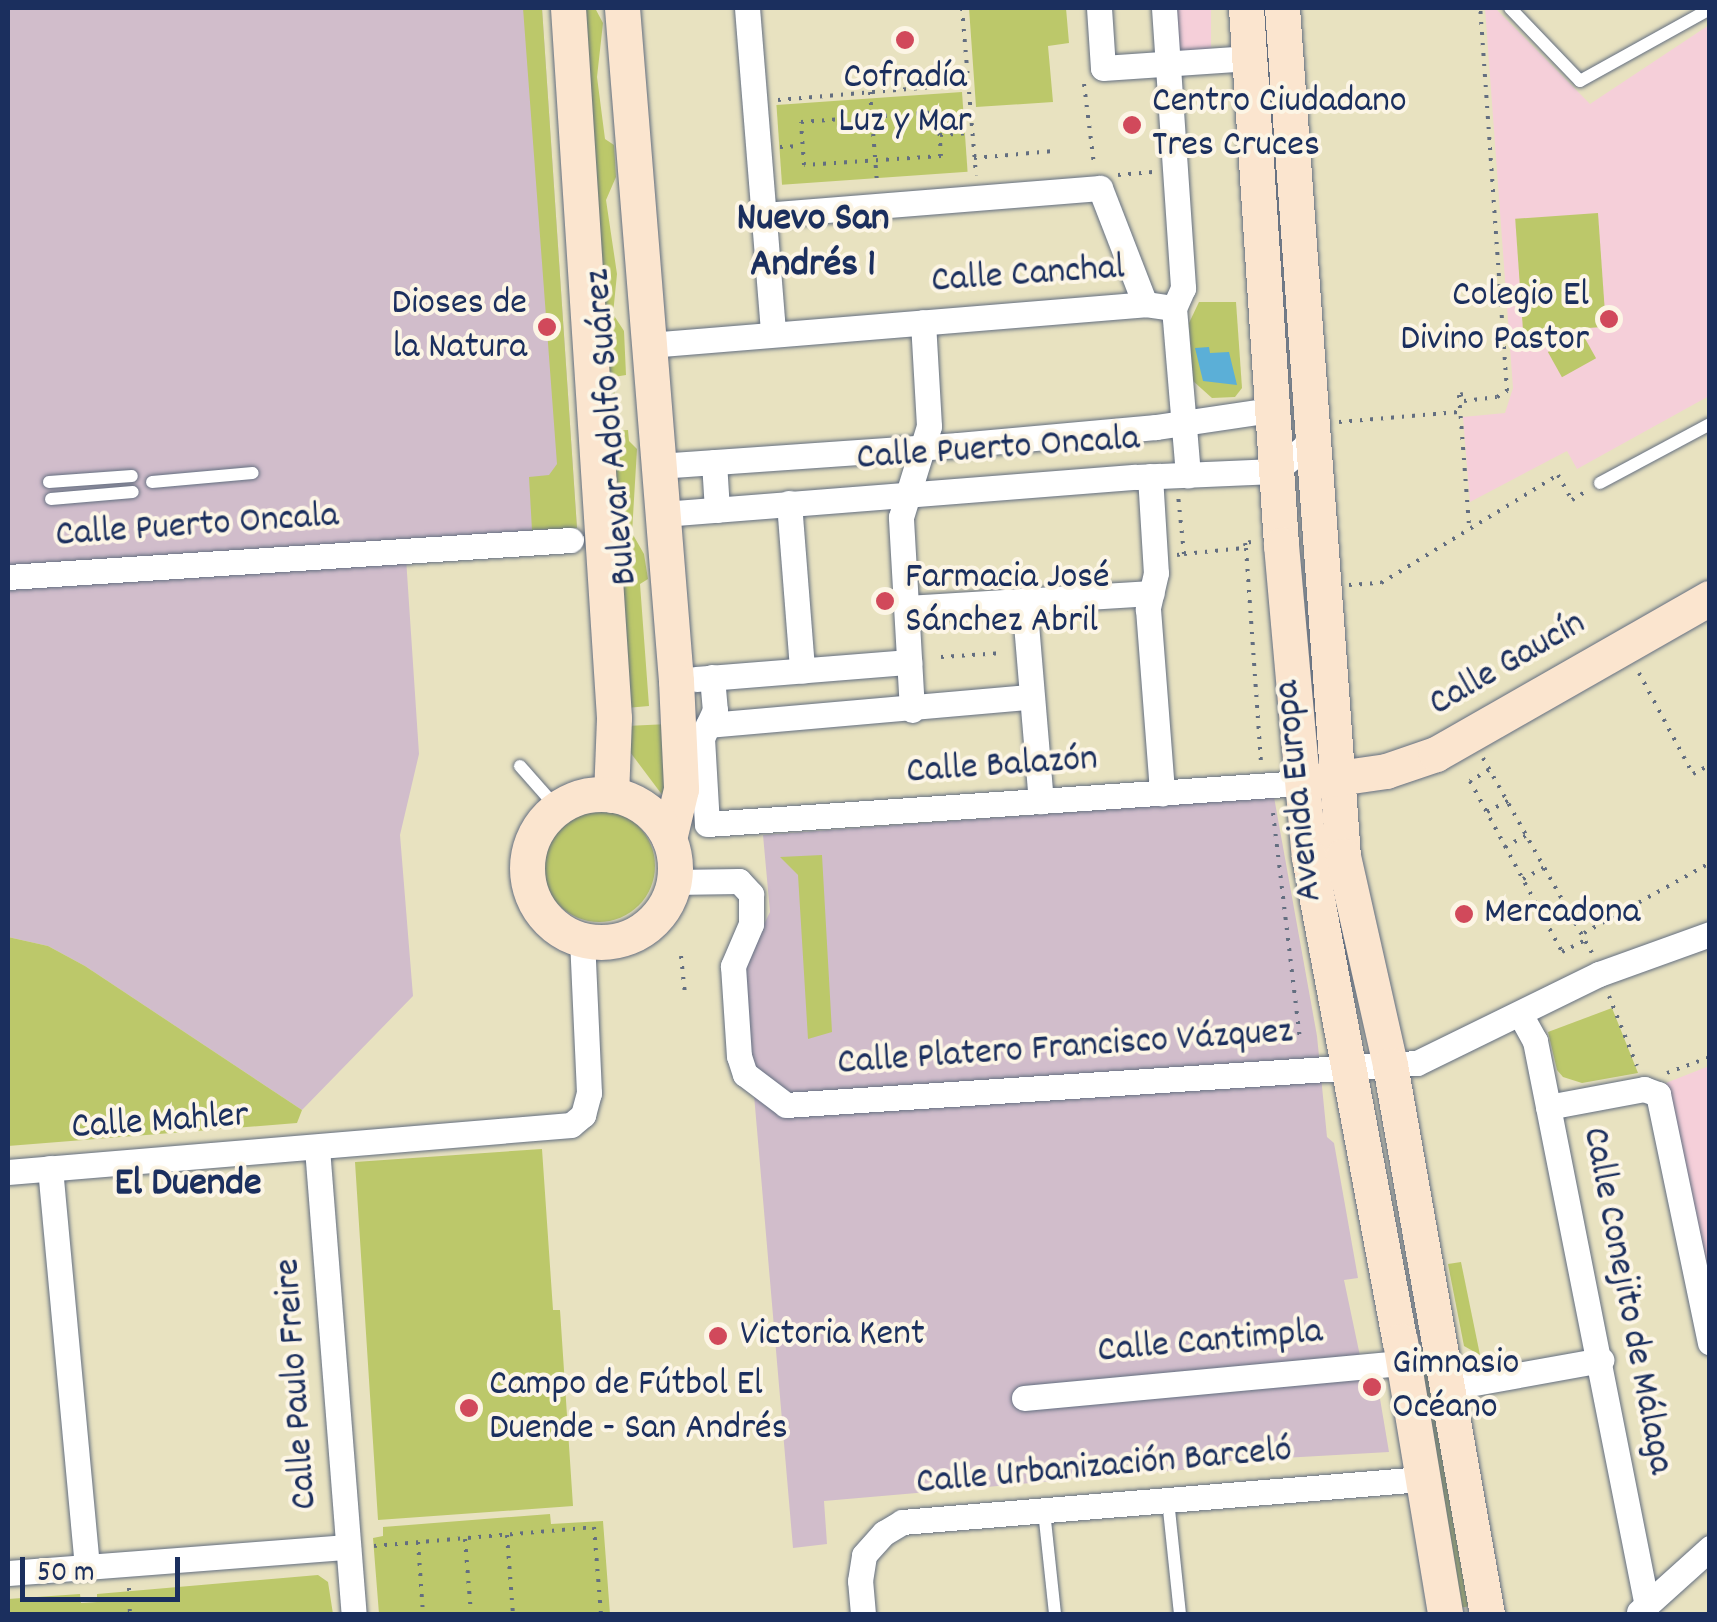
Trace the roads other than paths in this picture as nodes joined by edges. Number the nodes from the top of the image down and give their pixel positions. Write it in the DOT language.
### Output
graph roads {
  1 [pos="568,8"];
  2 [pos="622,8"];
  3 [pos="747,8"];
  4 [pos="1099,8"];
  5 [pos="1164,8"];
  6 [pos="1246,8"];
  7 [pos="1282,8"];
  8 [pos="1510,8"];
  9 [pos="1710,9"];
  10 [pos="1250,58"];
  11 [pos="1168,64"];
  12 [pos="764,215"];
  13 [pos="1145,304"];
  14 [pos="1174,308"];
  15 [pos="924,322"];
  16 [pos="773,334"];
  17 [pos="649,345"];
  18 [pos="1271,410"];
  19 [pos="1185,422"];
  20 [pos="1326,423"];
  21 [pos="1710,424"];
  22 [pos="924,448"];
  23 [pos="714,462"];
  24 [pos="658,466"];
  25 [pos="1276,471"];
  26 [pos="252,473"];
  27 [pos="132,476"];
  28 [pos="1150,476"];
  29 [pos="1188,476"];
  30 [pos="50,482"];
  31 [pos="152,482"];
  32 [pos="1600,482"];
  33 [pos="133,492"];
  34 [pos="907,494"];
  35 [pos="50,499"];
  36 [pos="789,504"];
  37 [pos="718,510"];
  38 [pos="663,514"];
  39 [pos="561,543"];
  40 [pos="8,577"];
  41 [pos="1152,593"];
  42 [pos="1710,598"];
  43 [pos="1024,600"];
  44 [pos="907,608"];
  45 [pos="909,662"];
  46 [pos="802,670"];
  47 [pos="712,677"];
  48 [pos="676,681"];
  49 [pos="1031,697"];
  50 [pos="912,710"];
  51 [pos="708,726"];
  52 [pos="520,766"];
  53 [pos="1338,778"];
  54 [pos="1302,783"];
  55 [pos="1162,793"];
  56 [pos="611,794"];
  57 [pos="1041,801"];
  58 [pos="557,808"];
  59 [pos="669,839"];
  60 [pos="674,882"];
  61 [pos="1710,934"];
  62 [pos="582,941"];
  63 [pos="1520,1014"];
  64 [pos="1390,1065"];
  65 [pos="1349,1068"];
  66 [pos="1548,1108"];
  67 [pos="318,1148"];
  68 [pos="50,1168"];
  69 [pos="8,1172"];
  70 [pos="1710,1343"];
  71 [pos="1601,1360"];
  72 [pos="1403,1363"];
  73 [pos="1447,1388"];
  74 [pos="1024,1398"];
  75 [pos="1422,1479"];
  76 [pos="1168,1500"];
  77 [pos="1044,1511"];
  78 [pos="358,1547"];
  79 [pos="1710,1548"];
  80 [pos="87,1566"];
  81 [pos="8,1573"];
  82 [pos="1642,1610"];
  83 [pos="354,1614"];
  84 [pos="863,1614"];
  85 [pos="1055,1614"];
  86 [pos="1180,1614"];
  87 [pos="1445,1614"];
  88 [pos="1487,1614"];
  1 -- 56 [label="main road, Bulevar Adolfo Suárez"];
  2 -- 17 [label="main road, Bulevar Adolfo Suárez"];
  3 -- 12 [label="street"];
  4 -- 11 [label="street"];
  5 -- 11 [label="street"];
  6 -- 10 [label="main road, Avenida Europa"];
  7 -- 20 [label="main road, Avenida Europa"];
  8 -- 9 [label="lane"];
  10 -- 11 [label="street"];
  10 -- 18 [label="main road, Avenida Europa"];
  11 -- 14 [label="street"];
  12 -- 13 [label="street"];
  12 -- 16 [label="street"];
  13 -- 14 [label="street, Calle Canchal"];
  13 -- 15 [label="street, Calle Canchal"];
  14 -- 19 [label="street"];
  15 -- 16 [label="street, Calle Canchal"];
  15 -- 22 [label="street"];
  16 -- 17 [label="street, Calle Canchal"];
  17 -- 24 [label="main road, Bulevar Adolfo Suárez"];
  18 -- 19 [label="street, Calle Puerto Oncala"];
  18 -- 25 [label="main road, Avenida Europa"];
  19 -- 22 [label="street, Calle Puerto Oncala"];
  19 -- 29 [label="street"];
  20 -- 25 [label="street"];
  20 -- 53 [label="main road, Avenida Europa"];
  21 -- 32 [label="lane"];
  22 -- 23 [label="street, Calle Puerto Oncala"];
  22 -- 34 [label="street"];
  23 -- 24 [label="street, Calle Puerto Oncala"];
  23 -- 37 [label="street"];
  24 -- 38 [label="main road, Bulevar Adolfo Suárez"];
  25 -- 29 [label="street, Calle Puerto Oncala"];
  25 -- 54 [label="main road, Avenida Europa"];
  26 -- 31 [label="lane"];
  27 -- 30 [label="lane"];
  28 -- 29 [label="street, Calle Puerto Oncala"];
  28 -- 34 [label="street, Calle Puerto Oncala"];
  28 -- 41 [label="street"];
  33 -- 35 [label="lane"];
  34 -- 36 [label="street, Calle Puerto Oncala"];
  34 -- 44 [label="street"];
  36 -- 37 [label="street, Calle Puerto Oncala"];
  36 -- 46 [label="street"];
  37 -- 38 [label="street, Calle Puerto Oncala"];
  38 -- 48 [label="main road, Bulevar Adolfo Suárez"];
  39 -- 40 [label="street, Calle Puerto Oncala"];
  41 -- 43 [label="street"];
  41 -- 55 [label="street"];
  42 -- 53 [label="main road, Calle Gaucín"];
  43 -- 44 [label="street"];
  43 -- 49 [label="street"];
  44 -- 45 [label="street"];
  45 -- 46 [label="street"];
  45 -- 50 [label="street"];
  46 -- 47 [label="street"];
  47 -- 48 [label="street"];
  47 -- 51 [label="street"];
  48 -- 59 [label="main road, Bulevar Adolfo Suárez"];
  49 -- 50 [label="street"];
  49 -- 57 [label="street"];
  50 -- 51 [label="street"];
  51 -- 57 [label="street, Calle Balazón"];
  52 -- 58 [label="lane"];
  53 -- 54 [label="main road, Calle Gaucín"];
  53 -- 64 [label="main road, Avenida Europa"];
  54 -- 55 [label="street, Calle Balazón"];
  54 -- 65 [label="main road, Avenida Europa"];
  55 -- 57 [label="street, Calle Balazón"];
  56 -- 58 [label="main road"];
  56 -- 59 [label="main road"];
  58 -- 62 [label="main road"];
  59 -- 60 [label="main road"];
  60 -- 62 [label="main road"];
  60 -- 65 [label="street, Calle Platero Francisco Vázquez"];
  61 -- 63 [label="street, Calle Platero Francisco Vázquez"];
  62 -- 67 [label="street, Calle Mahler"];
  63 -- 64 [label="street, Calle Platero Francisco Vázquez"];
  63 -- 66 [label="street, Calle Conejito de Málaga"];
  64 -- 65 [label="street, Calle Platero Francisco Vázquez"];
  64 -- 73 [label="main road, Avenida Europa"];
  65 -- 72 [label="main road, Avenida Europa"];
  66 -- 70 [label="street"];
  66 -- 71 [label="street, Calle Conejito de Málaga"];
  67 -- 68 [label="street, Calle Mahler"];
  67 -- 78 [label="street, Calle Paulo Freire"];
  68 -- 69 [label="street, Calle Mahler"];
  68 -- 80 [label="street"];
  71 -- 73 [label="street"];
  71 -- 82 [label="street, Calle Conejito de Málaga"];
  72 -- 74 [label="street, Calle Cantimpla"];
  72 -- 75 [label="main road, Avenida Europa"];
  73 -- 88 [label="main road, Avenida Europa"];
  75 -- 76 [label="street, Calle Urbanización Barceló"];
  75 -- 87 [label="main road, Avenida Europa"];
  76 -- 77 [label="street, Calle Urbanización Barceló"];
  76 -- 86 [label="lane"];
  77 -- 84 [label="street, Calle Urbanización Barceló"];
  77 -- 85 [label="lane"];
  78 -- 80 [label="street"];
  78 -- 83 [label="street, Calle Paulo Freire"];
  79 -- 82 [label="street"];
  80 -- 81 [label="street"];
}
